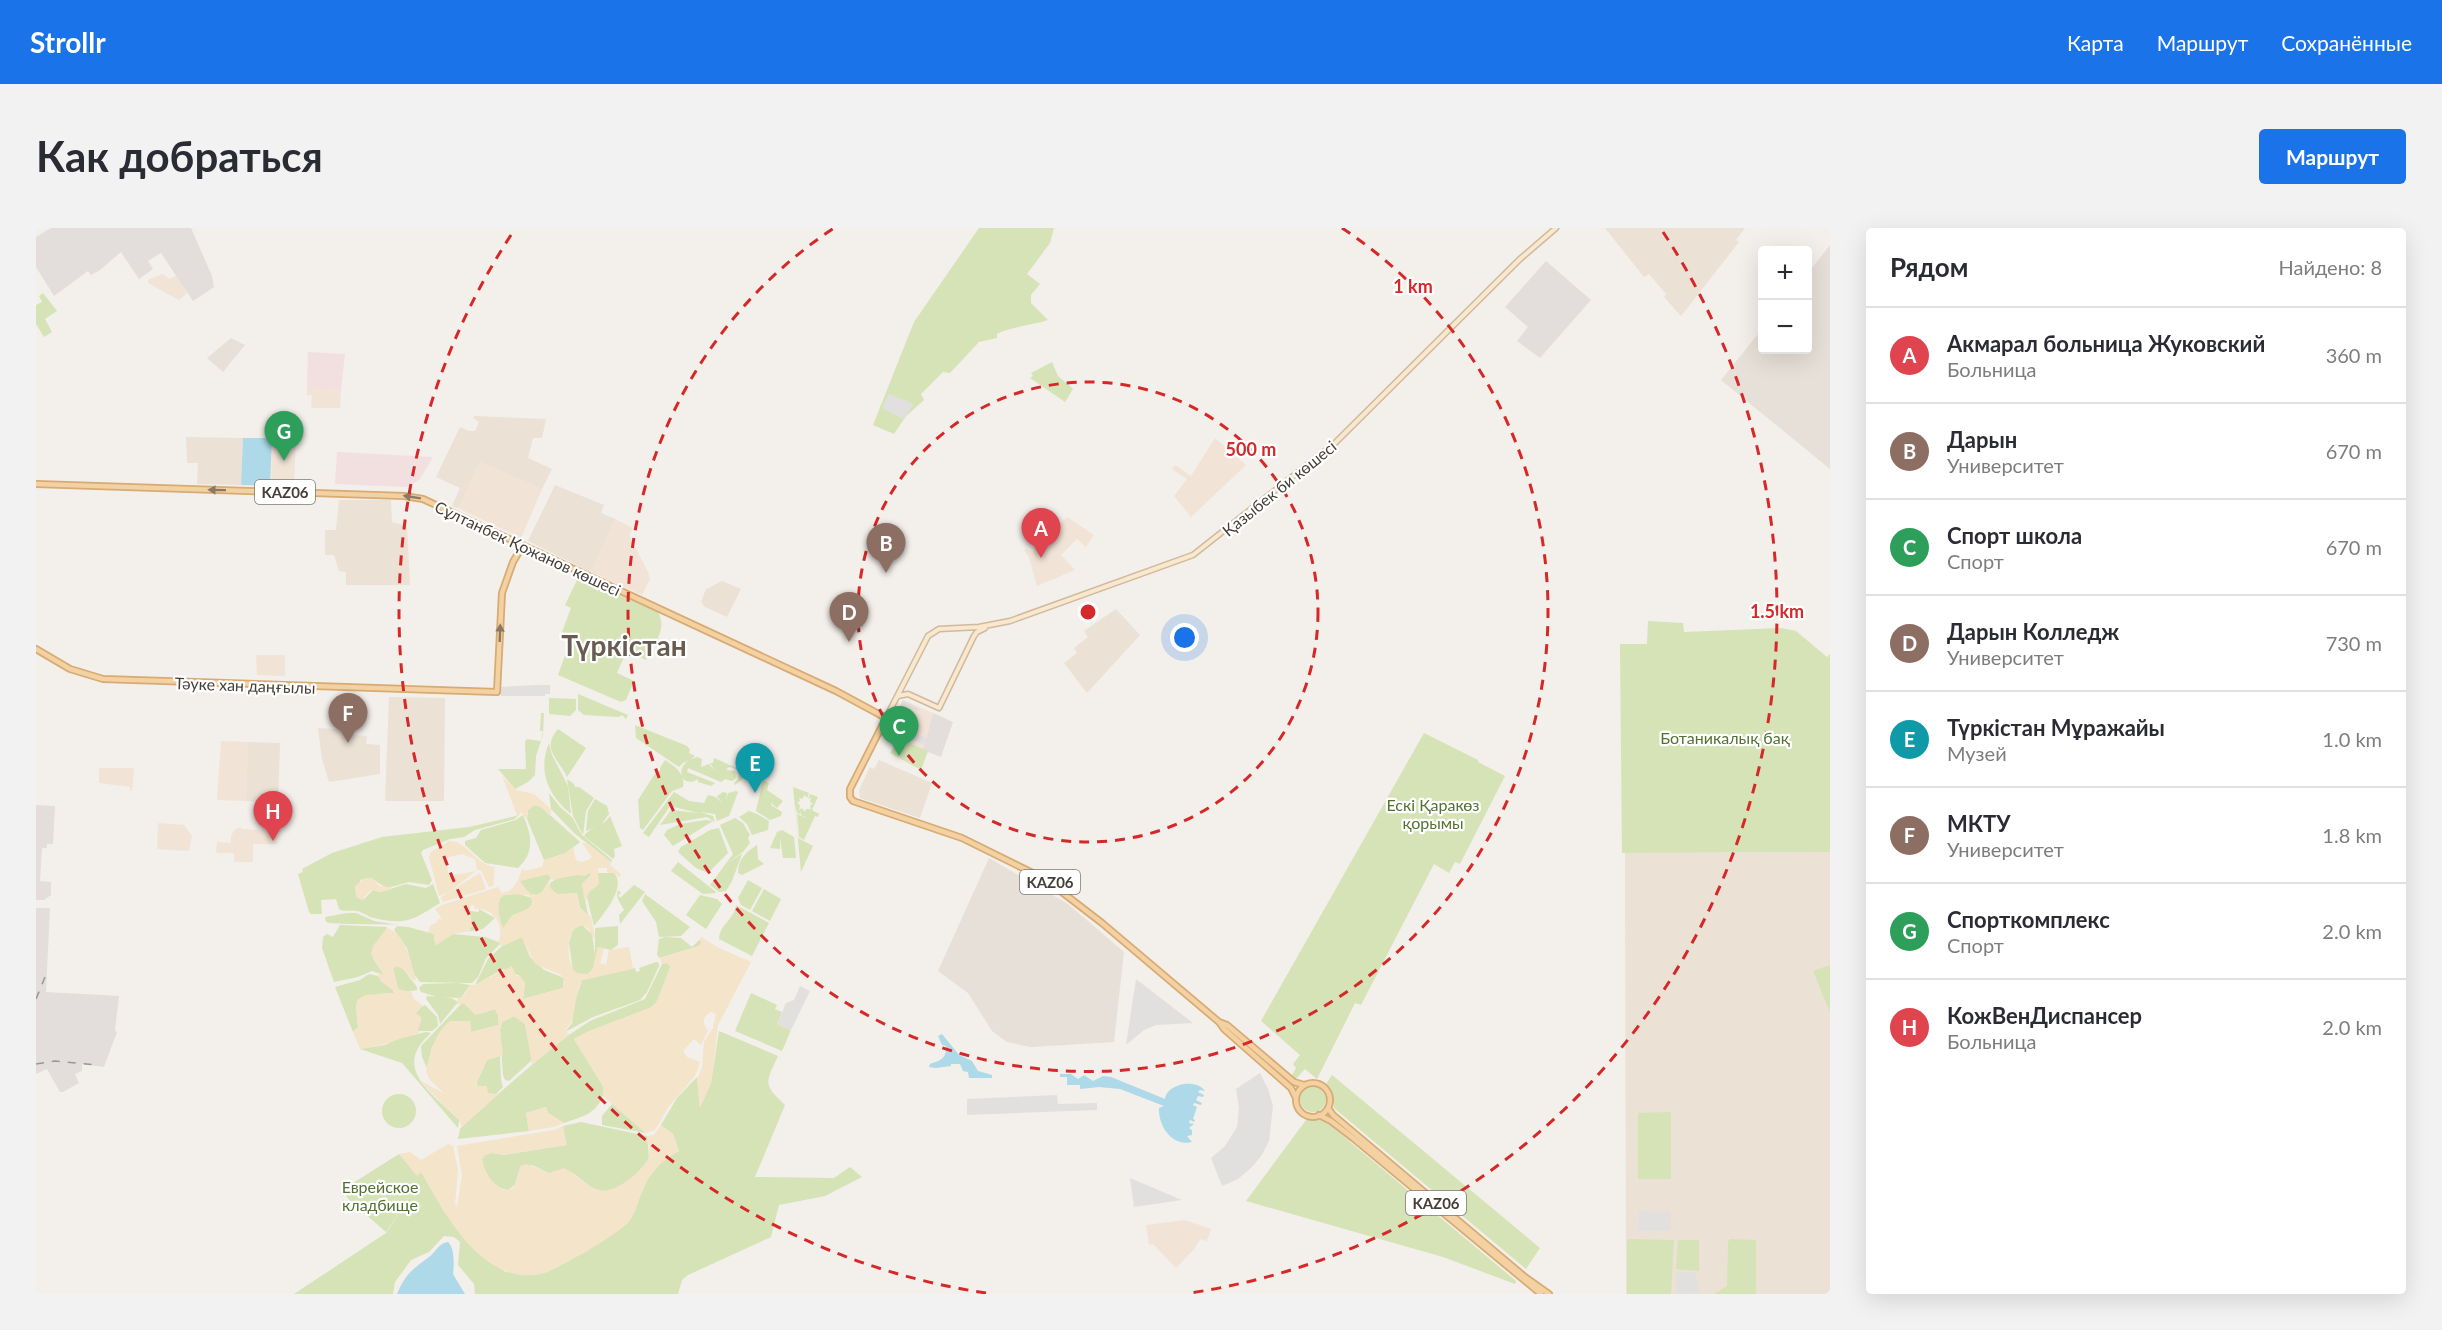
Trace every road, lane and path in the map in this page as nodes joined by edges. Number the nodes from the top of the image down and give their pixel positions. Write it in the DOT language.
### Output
graph roads {
  1 [pos="1556,228"];
  2 [pos="36,484"];
  3 [pos="523,545"];
  4 [pos="997,624"];
  5 [pos="970,627"];
  6 [pos="974,636"];
  7 [pos="36,650"];
  8 [pos="898,696"];
  9 [pos="886,718"];
  10 [pos="1219,1022"];
  11 [pos="1304,1085"];
  12 [pos="1296,1098"];
  13 [pos="1328,1108"];
  14 [pos="1319,1115"];
  15 [pos="1541,1294"];
  16 [pos="1549,1294"];
  1 -- 4 [label="main road, Қазыбек би көшесі"];
  3 -- 2 [label="main road, Сұлтанбек Қожанов көшесі / KАZ06, one-way"];
  7 -- 3 [label="main road, Тәуке хан даңғылы, one-way"];
  3 -- 9 [label="main road, Сұлтанбек Қожанов көшесі / KАZ06"];
  4 -- 5 [label="main road, Қазыбек би көшесі"];
  4 -- 6 [label="main road"];
  5 -- 6 [label="main road"];
  5 -- 8 [label="main road, Қазыбек би көшесі"];
  6 -- 8 [label="main road"];
  8 -- 9 [label="main road"];
  9 -- 10 [label="main road, KАZ06"];
  10 -- 11 [label="main road, KАZ06"];
  10 -- 12 [label="main road, KАZ06"];
  11 -- 12 [label="main road"];
  11 -- 13 [label="main road, KАZ06"];
  12 -- 14 [label="main road, KАZ06"];
  13 -- 14 [label="main road"];
  13 -- 16 [label="main road, KАZ06"];
  14 -- 15 [label="main road, KАZ06"];
}
